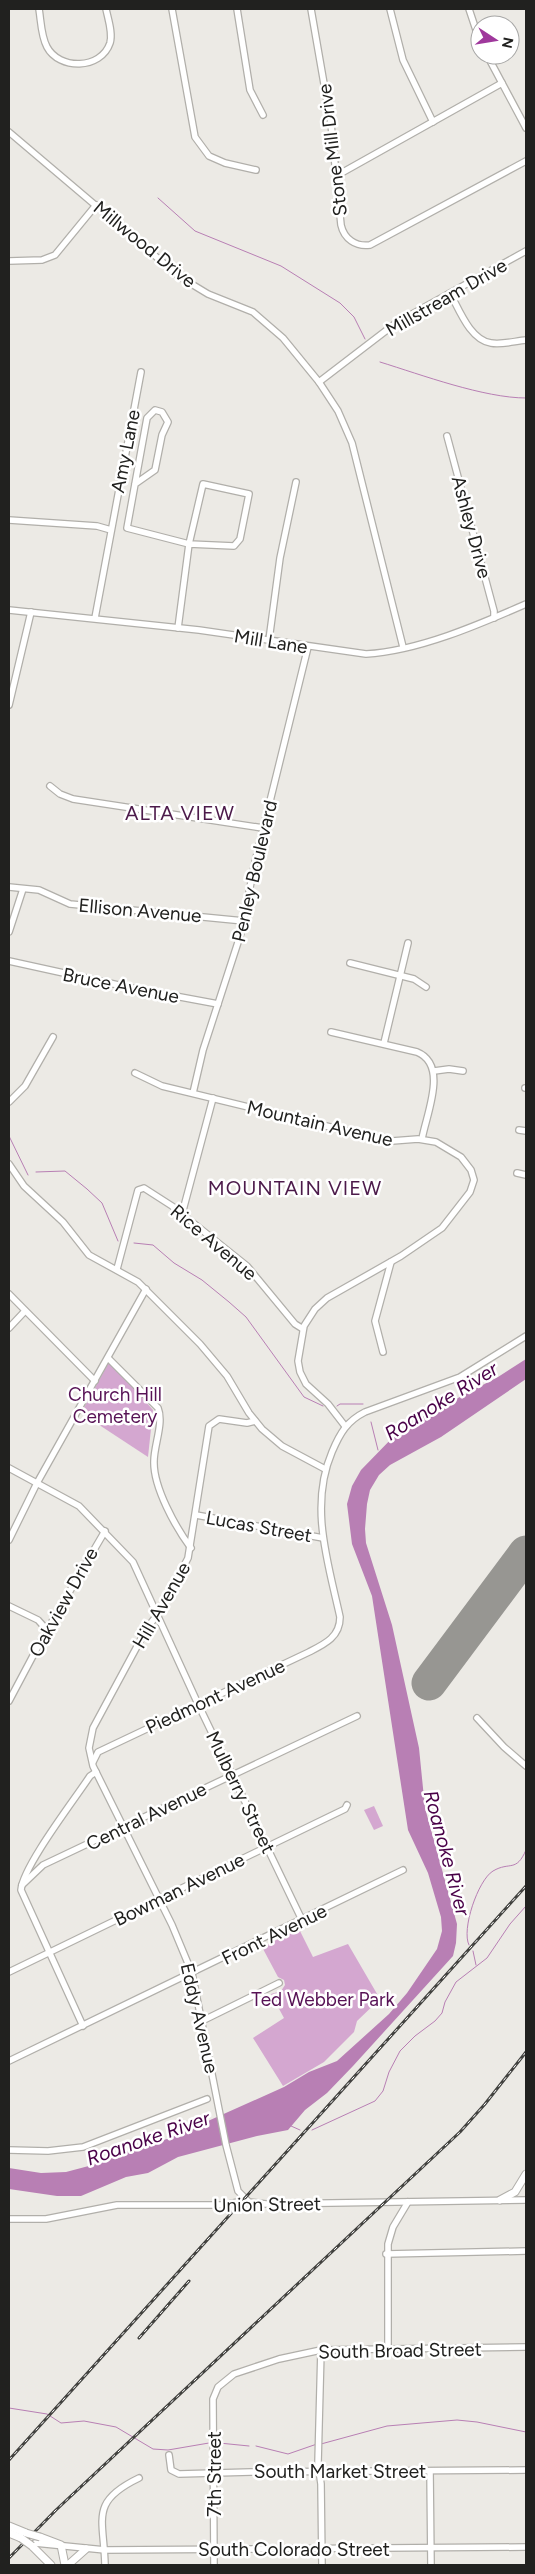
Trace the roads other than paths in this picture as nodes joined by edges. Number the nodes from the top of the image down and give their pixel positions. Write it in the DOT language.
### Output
graph roads {
  1 [pos="39,9"];
  2 [pos="106,9"];
  3 [pos="172,9"];
  4 [pos="237,9"];
  5 [pos="311,9"];
  6 [pos="390,9"];
  7 [pos="492,65"];
  8 [pos="502,83"];
  9 [pos="262,115"];
  10 [pos="433,122"];
  11 [pos="526,128"];
  12 [pos="9,132"];
  13 [pos="526,161"];
  14 [pos="256,170"];
  15 [pos="336,176"];
  16 [pos="96,205"];
  17 [pos="526,251"];
  18 [pos="9,262"];
  19 [pos="450,293"];
  20 [pos="526,340"];
  21 [pos="141,372"];
  22 [pos="319,382"];
  23 [pos="448,436"];
  24 [pos="296,482"];
  25 [pos="135,484"];
  26 [pos="9,520"];
  27 [pos="110,530"];
  28 [pos="189,544"];
  29 [pos="526,604"];
  30 [pos="9,610"];
  31 [pos="31,612"];
  32 [pos="95,618"];
  33 [pos="494,618"];
  34 [pos="178,628"];
  35 [pos="268,640"];
  36 [pos="308,647"];
  37 [pos="403,647"];
  38 [pos="9,705"];
  39 [pos="50,786"];
  40 [pos="263,828"];
  41 [pos="9,887"];
  42 [pos="23,889"];
  43 [pos="244,921"];
  44 [pos="9,932"];
  45 [pos="408,943"];
  46 [pos="9,960"];
  47 [pos="350,963"];
  48 [pos="400,976"];
  49 [pos="426,987"];
  50 [pos="218,1004"];
  51 [pos="331,1032"];
  52 [pos="53,1037"];
  53 [pos="384,1043"];
  54 [pos="434,1071"];
  55 [pos="463,1071"];
  56 [pos="135,1073"];
  57 [pos="193,1093"];
  58 [pos="213,1098"];
  59 [pos="9,1102"];
  60 [pos="519,1130"];
  61 [pos="526,1131"];
  62 [pos="422,1140"];
  63 [pos="9,1164"];
  64 [pos="517,1173"];
  65 [pos="526,1175"];
  66 [pos="182,1214"];
  67 [pos="391,1262"];
  68 [pos="117,1269"];
  69 [pos="146,1289"];
  70 [pos="9,1294"];
  71 [pos="25,1311"];
  72 [pos="9,1328"];
  73 [pos="303,1329"];
  74 [pos="526,1336"];
  75 [pos="382,1352"];
  76 [pos="108,1358"];
  77 [pos="95,1381"];
  78 [pos="255,1421"];
  79 [pos="345,1426"];
  80 [pos="9,1468"];
  81 [pos="325,1469"];
  82 [pos="37,1483"];
  83 [pos="196,1515"];
  84 [pos="105,1531"];
  85 [pos="323,1538"];
  86 [pos="9,1540"];
  87 [pos="191,1548"];
  88 [pos="9,1606"];
  89 [pos="157,1616"];
  90 [pos="47,1630"];
  91 [pos="9,1701"];
  92 [pos="198,1704"];
  93 [pos="358,1716"];
  94 [pos="477,1718"];
  95 [pos="93,1762"];
  96 [pos="526,1766"];
  97 [pos="96,1772"];
  98 [pos="233,1775"];
  99 [pos="347,1805"];
  100 [pos="124,1827"];
  101 [pos="268,1847"];
  102 [pos="403,1870"];
  103 [pos="22,1885"];
  104 [pos="159,1899"];
  105 [pos="302,1920"];
  106 [pos="49,1952"];
  107 [pos="9,1972"];
  108 [pos="192,1973"];
  109 [pos="279,1983"];
  110 [pos="202,2021"];
  111 [pos="83,2026"];
  112 [pos="9,2061"];
  113 [pos="207,2099"];
  114 [pos="9,2150"];
  115 [pos="526,2174"];
  116 [pos="246,2200"];
  117 [pos="500,2200"];
  118 [pos="526,2200"];
  119 [pos="408,2202"];
  120 [pos="9,2219"];
  121 [pos="526,2251"];
  122 [pos="386,2254"];
  123 [pos="526,2347"];
  124 [pos="388,2348"];
  125 [pos="321,2350"];
  126 [pos="213,2412"];
  127 [pos="169,2455"];
  128 [pos="526,2470"];
  129 [pos="318,2471"];
  130 [pos="430,2471"];
  131 [pos="214,2472"];
  132 [pos="139,2478"];
  133 [pos="9,2526"];
  134 [pos="9,2533"];
  135 [pos="24,2536"];
  136 [pos="36,2542"];
  137 [pos="61,2545"];
  138 [pos="526,2547"];
  139 [pos="86,2548"];
  140 [pos="322,2548"];
  141 [pos="431,2548"];
  142 [pos="214,2549"];
  143 [pos="104,2550"];
  144 [pos="51,2565"];
  145 [pos="66,2565"];
  146 [pos="105,2565"];
  147 [pos="214,2565"];
  148 [pos="322,2565"];
  149 [pos="431,2565"];
  1 -- 2 [label="street"];
  3 -- 14 [label="street"];
  4 -- 9 [label="street"];
  5 -- 15 [label="street, Stone Mill Drive"];
  6 -- 10 [label="street"];
  7 -- 8 [label="street"];
  8 -- 10 [label="street"];
  8 -- 11 [label="street"];
  10 -- 15 [label="street"];
  12 -- 16 [label="street, Millwood Drive"];
  13 -- 15 [label="street, Stone Mill Drive"];
  16 -- 18 [label="street"];
  16 -- 22 [label="street, Millwood Drive"];
  17 -- 19 [label="street, Millstream Drive"];
  19 -- 20 [label="street"];
  19 -- 22 [label="street, Millstream Drive"];
  21 -- 27 [label="street, Amy Lane"];
  22 -- 37 [label="street, Millwood Drive"];
  23 -- 33 [label="street, Ashley Drive"];
  24 -- 35 [label="street"];
  25 -- 25 [label="street"];
  25 -- 28 [label="street"];
  26 -- 27 [label="street"];
  27 -- 32 [label="street, Amy Lane"];
  28 -- 28 [label="street"];
  28 -- 34 [label="street"];
  29 -- 33 [label="street, Mill Lane"];
  30 -- 31 [label="street, Mill Lane"];
  31 -- 32 [label="street, Mill Lane"];
  31 -- 38 [label="street"];
  32 -- 34 [label="street, Mill Lane"];
  33 -- 37 [label="street, Mill Lane"];
  34 -- 35 [label="street, Mill Lane"];
  35 -- 36 [label="street, Mill Lane"];
  36 -- 37 [label="street, Mill Lane"];
  36 -- 40 [label="street, Penley Boulevard"];
  39 -- 40 [label="street"];
  40 -- 43 [label="street, Penley Boulevard"];
  41 -- 42 [label="street, Ellison Avenue"];
  42 -- 43 [label="street, Ellison Avenue"];
  42 -- 44 [label="street"];
  43 -- 50 [label="street, Penley Boulevard"];
  45 -- 48 [label="street"];
  46 -- 50 [label="street, Bruce Avenue"];
  47 -- 48 [label="street"];
  48 -- 49 [label="street"];
  48 -- 53 [label="street"];
  50 -- 57 [label="street, Penley Boulevard"];
  51 -- 53 [label="street"];
  52 -- 59 [label="street"];
  53 -- 54 [label="street"];
  54 -- 55 [label="street"];
  54 -- 62 [label="street"];
  56 -- 57 [label="street, Mountain Avenue"];
  57 -- 58 [label="street, Mountain Avenue"];
  58 -- 62 [label="street, Mountain Avenue"];
  58 -- 66 [label="street"];
  60 -- 61 [label="street"];
  62 -- 67 [label="street, Mountain Avenue"];
  63 -- 68 [label="street"];
  64 -- 65 [label="street"];
  66 -- 68 [label="street, Rice Avenue"];
  66 -- 73 [label="street, Rice Avenue"];
  67 -- 73 [label="street, Mountain Avenue"];
  67 -- 75 [label="street"];
  68 -- 69 [label="street"];
  69 -- 76 [label="street"];
  69 -- 78 [label="street"];
  70 -- 71 [label="street"];
  71 -- 72 [label="street"];
  71 -- 77 [label="street"];
  73 -- 79 [label="street, Mountain Avenue"];
  74 -- 79 [label="street"];
  76 -- 77 [label="street"];
  76 -- 87 [label="street"];
  77 -- 82 [label="street"];
  78 -- 81 [label="street"];
  78 -- 83 [label="street, Hill Avenue"];
  79 -- 81 [label="street"];
  80 -- 82 [label="street, Mulberry Street"];
  81 -- 85 [label="street"];
  82 -- 84 [label="street, Mulberry Street"];
  82 -- 86 [label="street"];
  83 -- 85 [label="street, Lucas Street"];
  83 -- 87 [label="street, Hill Avenue"];
  84 -- 89 [label="street, Mulberry Street"];
  84 -- 90 [label="street, Oakview Drive"];
  85 -- 92 [label="street, Piedmont Avenue"];
  87 -- 89 [label="street, Hill Avenue"];
  88 -- 90 [label="street"];
  89 -- 92 [label="street, Mulberry Street"];
  89 -- 95 [label="street, Hill Avenue"];
  90 -- 91 [label="street, Oakview Drive"];
  92 -- 95 [label="street, Piedmont Avenue"];
  92 -- 98 [label="street, Mulberry Street"];
  93 -- 98 [label="street, Central Avenue"];
  94 -- 96 [label="street"];
  95 -- 97 [label="street, Eddy Avenue"];
  97 -- 100 [label="street, Eddy Avenue"];
  97 -- 103 [label="street"];
  98 -- 100 [label="street, Central Avenue"];
  98 -- 101 [label="street, Mulberry Street"];
  99 -- 101 [label="street, Bowman Avenue"];
  100 -- 103 [label="street, Central Avenue"];
  100 -- 104 [label="street, Eddy Avenue"];
  101 -- 104 [label="street, Bowman Avenue"];
  101 -- 105 [label="street, Mulberry Street"];
  102 -- 105 [label="street, Front Avenue"];
  103 -- 106 [label="street"];
  104 -- 106 [label="street, Bowman Avenue"];
  104 -- 108 [label="street, Eddy Avenue"];
  105 -- 108 [label="street, Front Avenue"];
  106 -- 107 [label="street, Bowman Avenue"];
  106 -- 111 [label="street"];
  108 -- 110 [label="street, Eddy Avenue"];
  108 -- 111 [label="street, Front Avenue"];
  109 -- 110 [label="street"];
  110 -- 116 [label="street, Eddy Avenue"];
  111 -- 112 [label="street, Front Avenue"];
  113 -- 114 [label="street"];
  115 -- 117 [label="main road"];
  116 -- 119 [label="street, Union Street"];
  116 -- 120 [label="street, Union Street"];
  117 -- 118 [label="street, Union Street"];
  117 -- 119 [label="street, Union Street"];
  119 -- 122 [label="street"];
  121 -- 122 [label="street"];
  122 -- 124 [label="street"];
  123 -- 124 [label="street, South Broad Street"];
  124 -- 125 [label="street, South Broad Street"];
  125 -- 126 [label="street, South Broad Street"];
  125 -- 129 [label="street"];
  126 -- 131 [label="street, 7th Street"];
  127 -- 131 [label="street, South Market Street"];
  128 -- 130 [label="street, South Market Street"];
  129 -- 130 [label="street, South Market Street"];
  129 -- 131 [label="street, South Market Street"];
  129 -- 140 [label="street"];
  130 -- 141 [label="street"];
  131 -- 142 [label="street, 7th Street"];
  132 -- 143 [label="street"];
  133 -- 135 [label="main road, South Colorado Street"];
  134 -- 135 [label="main road, South Colorado Street"];
  135 -- 136 [label="main road, bridge"];
  135 -- 136 [label="main road, South Colorado Street, bridge"];
  136 -- 137 [label="main road, South Colorado Street"];
  136 -- 144 [label="main road"];
  137 -- 139 [label="street, South Colorado Street"];
  137 -- 145 [label="main road"];
  138 -- 141 [label="street, South Colorado Street"];
  139 -- 143 [label="street, South Colorado Street"];
  139 -- 145 [label="main road"];
  140 -- 141 [label="street, South Colorado Street"];
  140 -- 142 [label="street, South Colorado Street"];
  140 -- 148 [label="street"];
  141 -- 149 [label="street"];
  142 -- 143 [label="street, South Colorado Street"];
  142 -- 147 [label="street, 7th Street"];
  143 -- 146 [label="street"];
}
